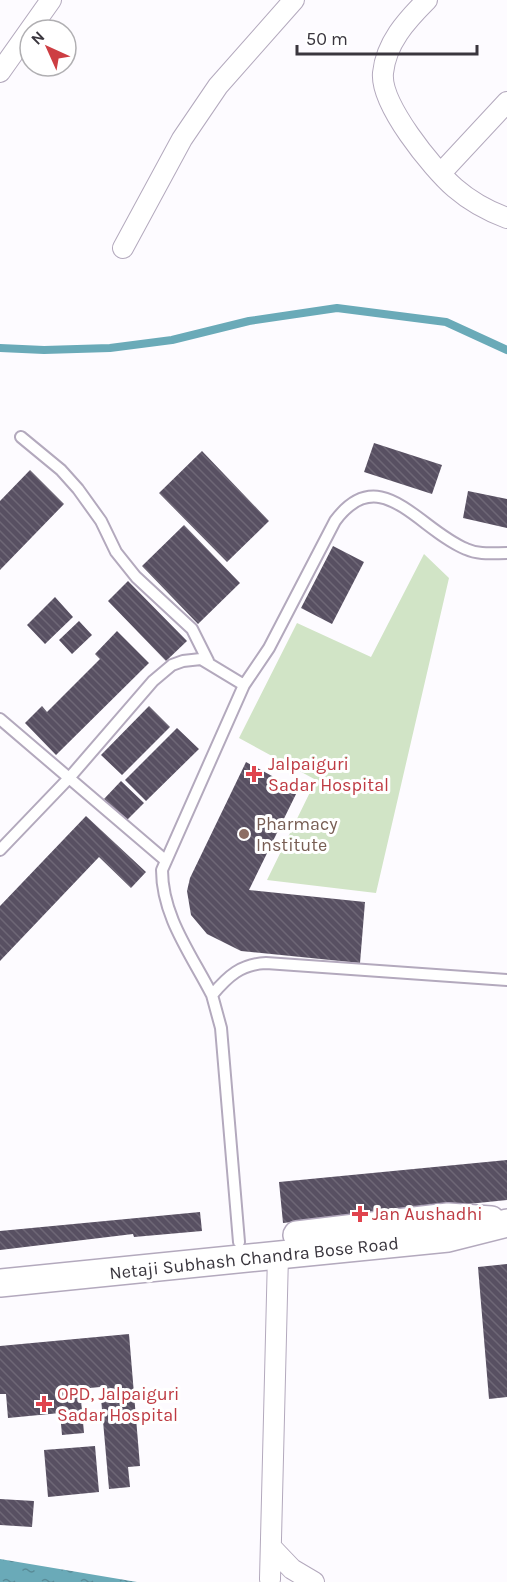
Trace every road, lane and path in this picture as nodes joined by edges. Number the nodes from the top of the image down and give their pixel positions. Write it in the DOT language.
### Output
graph roads {
  1 [pos="51,0"];
  2 [pos="294,0"];
  3 [pos="427,0"];
  4 [pos="0,72"];
  5 [pos="507,102"];
  6 [pos="441,173"];
  7 [pos="507,218"];
  8 [pos="123,248"];
  9 [pos="21,437"];
  10 [pos="507,553"];
  11 [pos="208,661"];
  12 [pos="244,685"];
  13 [pos="0,719"];
  14 [pos="70,777"];
  15 [pos="0,850"];
  16 [pos="165,860"];
  17 [pos="507,981"];
  18 [pos="212,995"];
  19 [pos="507,1222"];
  20 [pos="239,1242"];
  21 [pos="278,1256"];
  22 [pos="0,1265"];
  23 [pos="0,1283"];
  24 [pos="271,1547"];
  25 [pos="270,1579"];
  26 [pos="314,1582"];
  1 -- 4 [label="street"];
  2 -- 8 [label="street"];
  3 -- 6 [label="street"];
  5 -- 6 [label="street"];
  6 -- 7 [label="street"];
  9 -- 11 [label="lane"];
  10 -- 12 [label="lane"];
  11 -- 12 [label="lane"];
  11 -- 14 [label="lane"];
  12 -- 16 [label="lane"];
  13 -- 14 [label="lane"];
  14 -- 15 [label="lane"];
  14 -- 16 [label="lane"];
  16 -- 18 [label="lane"];
  17 -- 18 [label="lane"];
  18 -- 20 [label="lane"];
  19 -- 20 [label="street, Netaji Subhash Chandra Bose Road"];
  19 -- 21 [label="street, Netaji Subhash Chandra Bose Road"];
  20 -- 22 [label="street, Netaji Subhash Chandra Bose Road"];
  21 -- 23 [label="street, Netaji Subhash Chandra Bose Road"];
  21 -- 24 [label="street"];
  24 -- 25 [label="street"];
  24 -- 26 [label="street"];
}
